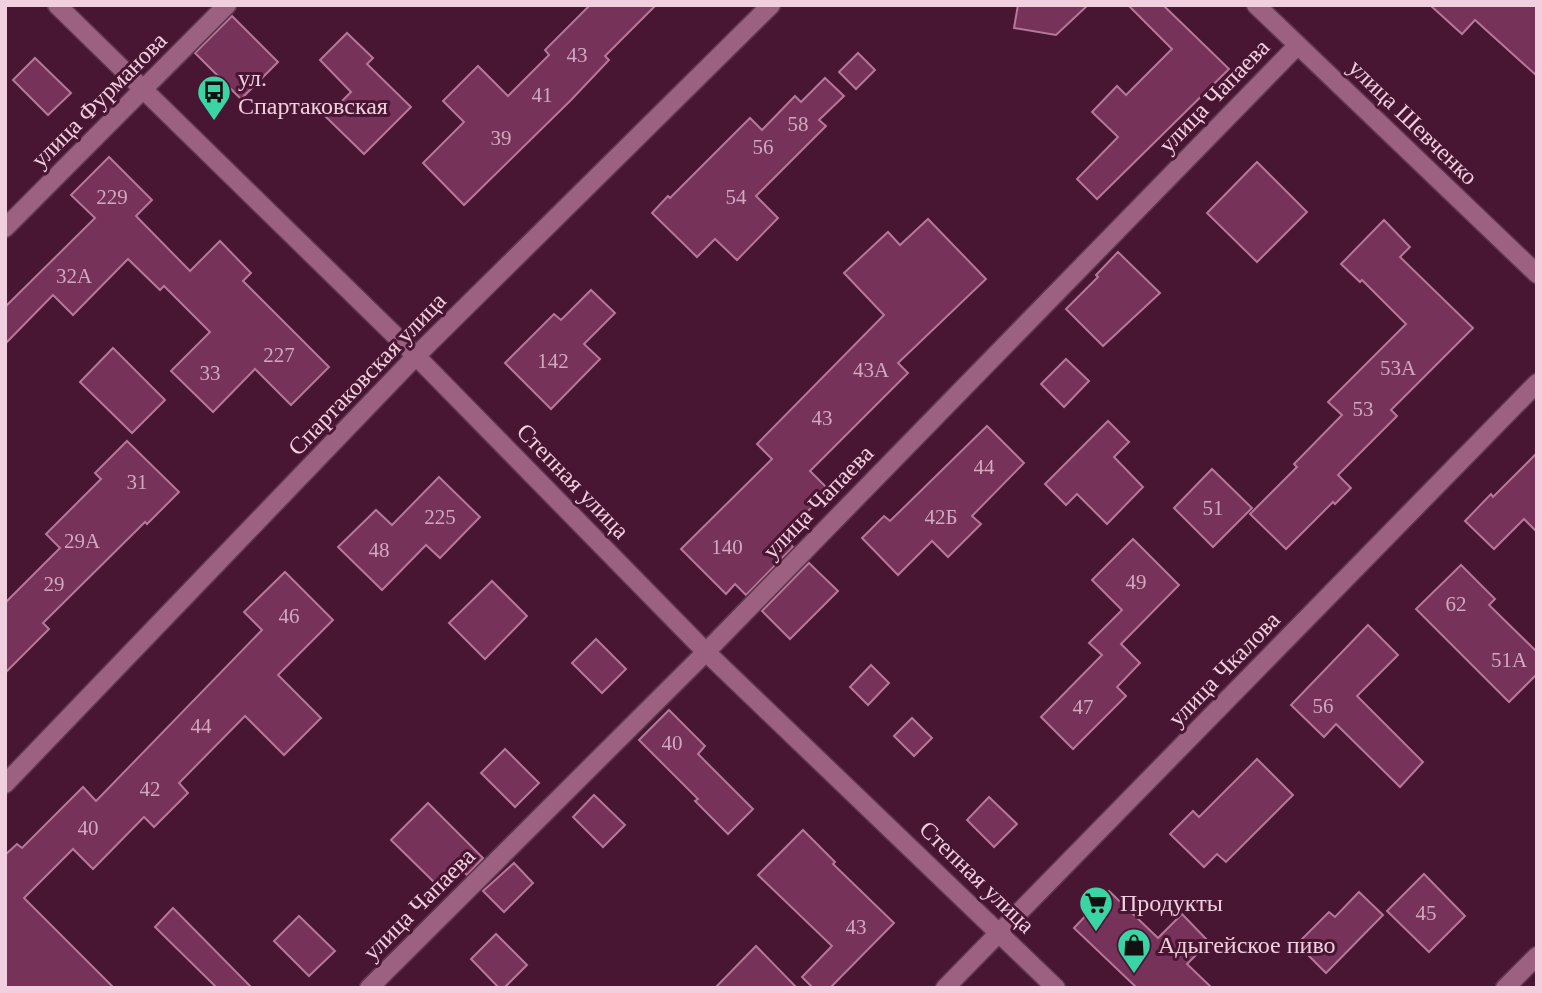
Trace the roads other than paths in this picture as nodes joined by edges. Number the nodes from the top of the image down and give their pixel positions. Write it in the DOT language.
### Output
graph roads {
  1 [pos="57,5"];
  2 [pos="227,5"];
  3 [pos="771,5"];
  4 [pos="1256,5"];
  5 [pos="1297,46"];
  6 [pos="144,91"];
  7 [pos="5,228"];
  8 [pos="1537,274"];
  9 [pos="416,356"];
  10 [pos="1537,383"];
  11 [pos="706,652"];
  12 [pos="5,785"];
  13 [pos="1000,933"];
  14 [pos="1537,956"];
  15 [pos="369,988"];
  16 [pos="945,988"];
  17 [pos="1056,988"];
  18 [pos="1505,988"];
  1 -- 6 [label="street, Степная улица"];
  2 -- 6 [label="street, улица Фурманова"];
  3 -- 9 [label="street, Спартаковская улица"];
  4 -- 5 [label="street, улица Шевченко"];
  5 -- 8 [label="street, улица Шевченко"];
  5 -- 11 [label="street, улица Чапаева"];
  6 -- 7 [label="street, улица Фурманова"];
  6 -- 9 [label="street, Степная улица"];
  9 -- 11 [label="street, Степная улица"];
  9 -- 12 [label="street, Спартаковская улица"];
  10 -- 13 [label="street, улица Чкалова"];
  11 -- 13 [label="street, Степная улица"];
  11 -- 15 [label="street, улица Чапаева"];
  13 -- 16 [label="street, улица Чкалова"];
  13 -- 17 [label="street, Степная улица"];
  14 -- 18 [label="street"];
}
